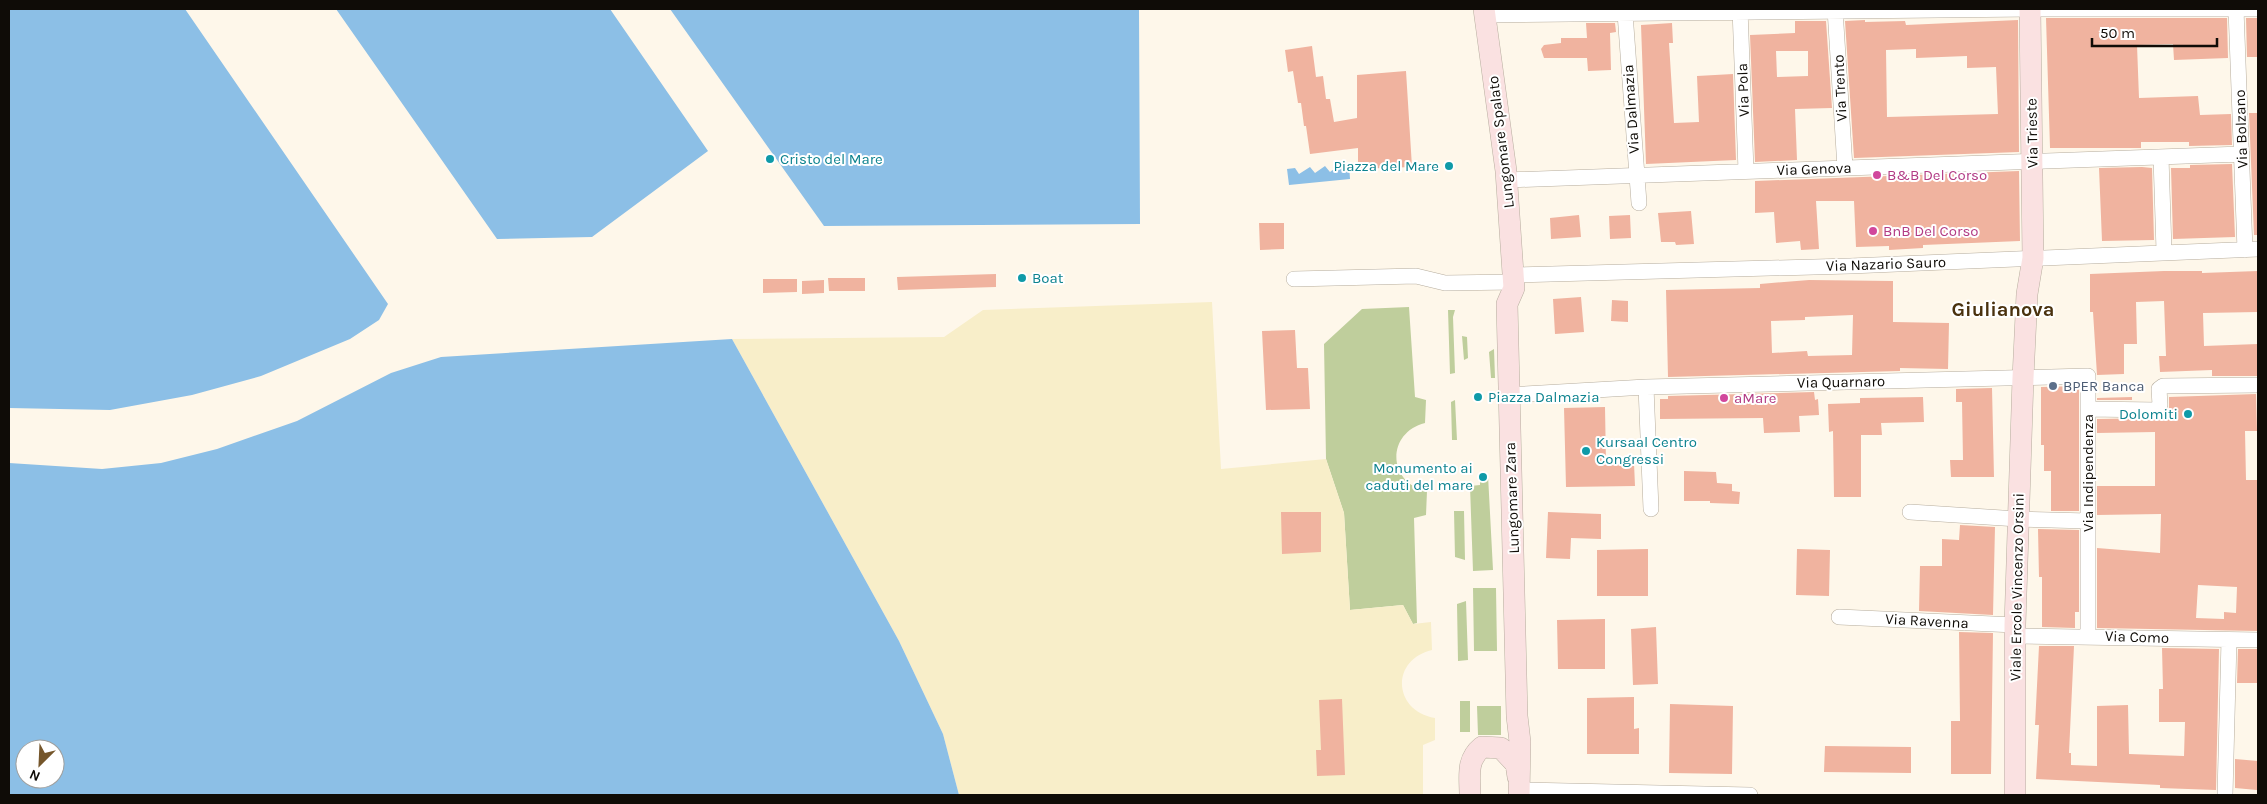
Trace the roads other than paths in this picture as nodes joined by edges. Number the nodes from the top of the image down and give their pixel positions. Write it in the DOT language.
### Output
graph roads {
  1 [pos="2030,9"];
  2 [pos="2236,9"];
  3 [pos="2258,9"];
  4 [pos="1740,10"];
  5 [pos="1835,10"];
  6 [pos="1484,12"];
  7 [pos="1625,13"];
  8 [pos="2242,154"];
  9 [pos="2161,157"];
  10 [pos="2032,162"];
  11 [pos="1845,168"];
  12 [pos="1746,171"];
  13 [pos="1635,175"];
  14 [pos="1507,180"];
  15 [pos="1639,204"];
  16 [pos="2252,249"];
  17 [pos="2164,252"];
  18 [pos="2031,265"];
  19 [pos="1513,278"];
  20 [pos="1294,280"];
  21 [pos="2023,378"];
  22 [pos="2258,386"];
  23 [pos="1646,387"];
  24 [pos="1509,395"];
  25 [pos="2088,409"];
  26 [pos="1651,509"];
  27 [pos="1910,512"];
  28 [pos="2018,519"];
  29 [pos="2088,521"];
  30 [pos="1839,617"];
  31 [pos="2015,630"];
  32 [pos="2088,636"];
  33 [pos="2229,640"];
  34 [pos="2258,640"];
  35 [pos="1517,716"];
  36 [pos="1501,748"];
  37 [pos="1519,789"];
  38 [pos="1697,794"];
  39 [pos="1470,795"];
  40 [pos="1750,795"];
  41 [pos="2015,795"];
  42 [pos="2225,795"];
  1 -- 2 [label="street"];
  1 -- 5 [label="street"];
  1 -- 10 [label="street, Via Trieste"];
  2 -- 3 [label="street"];
  2 -- 8 [label="street, Via Bolzano"];
  4 -- 5 [label="street"];
  4 -- 7 [label="street"];
  4 -- 12 [label="street, Via Pola"];
  5 -- 11 [label="street, Via Trento"];
  6 -- 7 [label="street"];
  6 -- 14 [label="street, Lungomare Spalato"];
  7 -- 13 [label="street, Via Dalmazia"];
  8 -- 9 [label="street, Via Genova"];
  8 -- 16 [label="street, Via Bolzano"];
  9 -- 10 [label="street, Via Genova"];
  9 -- 17 [label="street"];
  10 -- 11 [label="street, Via Genova"];
  10 -- 18 [label="street, Via Trieste"];
  11 -- 12 [label="street, Via Genova"];
  12 -- 13 [label="street, Via Genova"];
  13 -- 14 [label="street, Via Genova"];
  13 -- 15 [label="street, Via Dalmazia"];
  14 -- 19 [label="street, Lungomare Spalato"];
  16 -- 17 [label="street, Via Nazario Sauro"];
  17 -- 18 [label="street, Via Nazario Sauro"];
  18 -- 19 [label="street, Via Nazario Sauro"];
  18 -- 21 [label="street, Via Trieste"];
  19 -- 20 [label="street"];
  19 -- 24 [label="street, Lungomare Zara"];
  21 -- 23 [label="street, Via Quarnaro"];
  21 -- 25 [label="street, Via Indipendenza"];
  21 -- 28 [label="street, Viale Ercole Vincenzo Orsini"];
  22 -- 25 [label="street"];
  23 -- 24 [label="street, Via Quarnaro"];
  23 -- 26 [label="street"];
  24 -- 35 [label="street, Lungomare Zara"];
  25 -- 29 [label="street, Via Indipendenza"];
  27 -- 28 [label="street"];
  28 -- 29 [label="street"];
  28 -- 31 [label="street, Viale Ercole Vincenzo Orsini"];
  29 -- 32 [label="street, Via Indipendenza"];
  30 -- 31 [label="street, Via Ravenna"];
  31 -- 32 [label="street, Via Como"];
  31 -- 41 [label="street, Viale Ercole Vincenzo Orsini"];
  32 -- 33 [label="street, Via Como"];
  33 -- 34 [label="street, Via Como"];
  33 -- 42 [label="street"];
  35 -- 36 [label="street, Lungomare Zara"];
  35 -- 37 [label="street, Lungomare Zara"];
  36 -- 37 [label="street"];
  36 -- 39 [label="street"];
  37 -- 38 [label="street"];
  38 -- 40 [label="street"];
}
